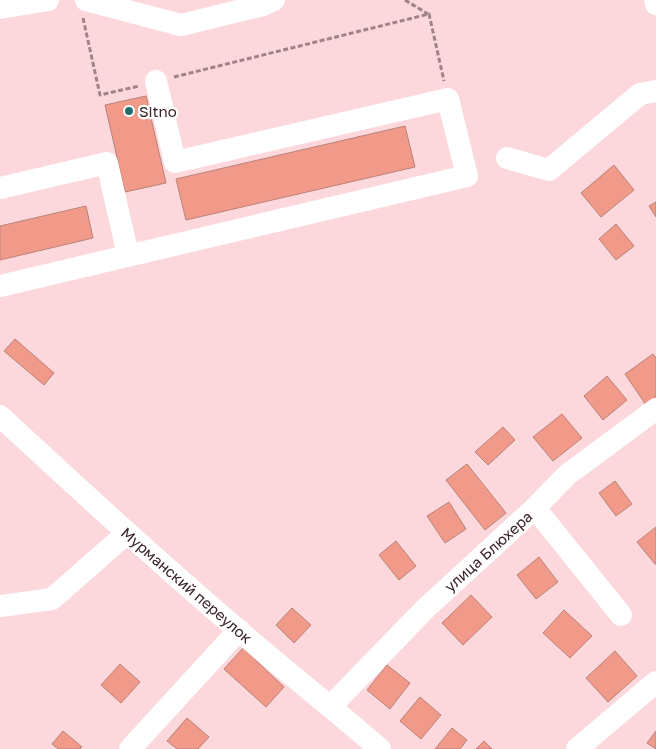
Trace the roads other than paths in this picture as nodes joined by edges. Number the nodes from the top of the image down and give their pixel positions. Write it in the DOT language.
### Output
graph roads {
  1 [pos="48,0"];
  2 [pos="274,0"];
  3 [pos="655,0"];
  4 [pos="656,4"];
  5 [pos="84,5"];
  6 [pos="0,8"];
  7 [pos="156,82"];
  8 [pos="656,91"];
  9 [pos="507,158"];
  10 [pos="0,188"];
  11 [pos="128,255"];
  12 [pos="0,286"];
  13 [pos="656,409"];
  14 [pos="0,416"];
  15 [pos="535,508"];
  16 [pos="126,533"];
  17 [pos="0,606"];
  18 [pos="621,615"];
  19 [pos="238,630"];
  20 [pos="656,682"];
  21 [pos="331,706"];
  22 [pos="130,749"];
  23 [pos="380,749"];
  24 [pos="577,749"];
  1 -- 6 [label="street"];
  2 -- 5 [label="street"];
  3 -- 4 [label="street"];
  7 -- 11 [label="street"];
  8 -- 9 [label="street"];
  10 -- 11 [label="street"];
  11 -- 12 [label="street"];
  13 -- 15 [label="street, улица Блюхера"];
  14 -- 16 [label="street, Мурманский переулок"];
  15 -- 18 [label="street"];
  15 -- 21 [label="street, улица Блюхера"];
  16 -- 17 [label="street"];
  16 -- 19 [label="street, Мурманский переулок"];
  19 -- 21 [label="street, Мурманский переулок"];
  19 -- 22 [label="street"];
  20 -- 24 [label="street"];
  21 -- 23 [label="street, Мурманский переулок"];
}
